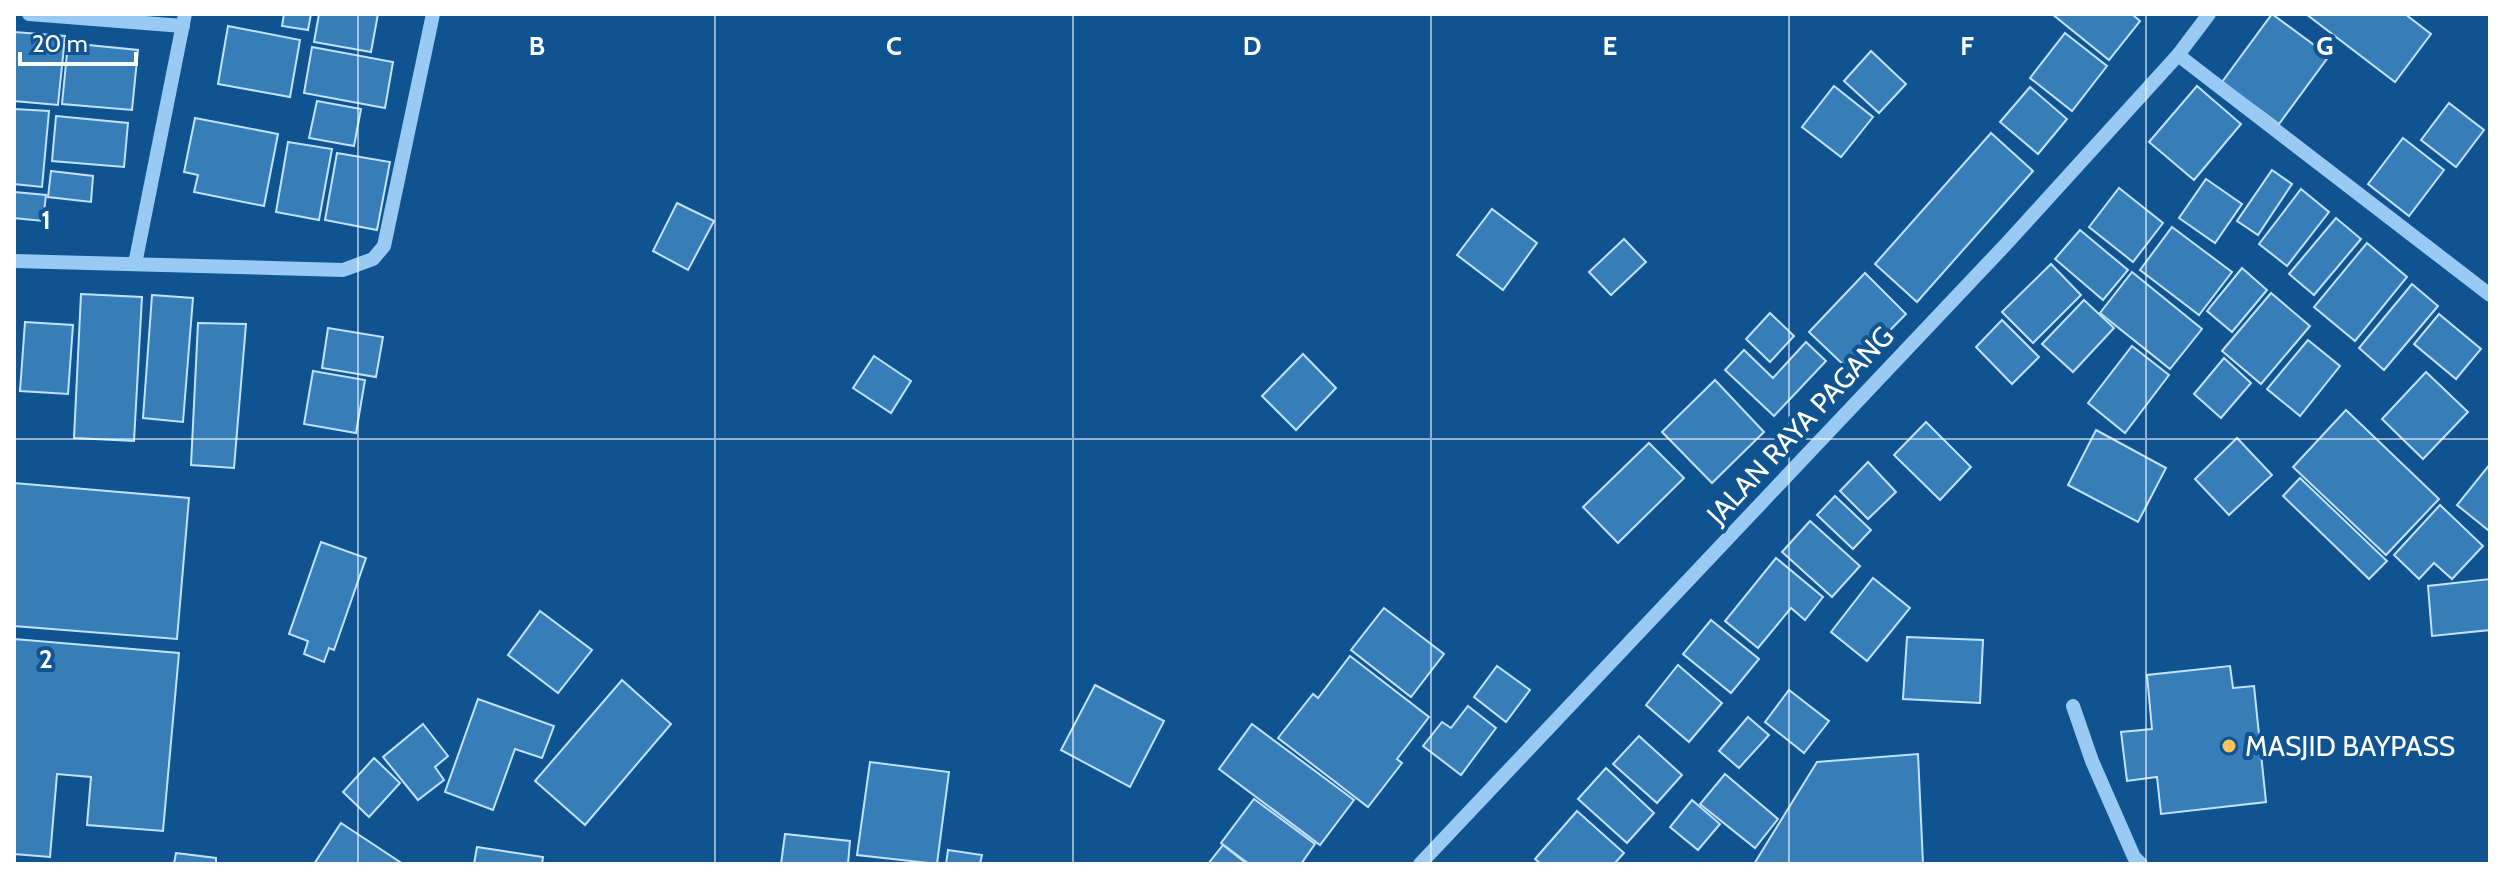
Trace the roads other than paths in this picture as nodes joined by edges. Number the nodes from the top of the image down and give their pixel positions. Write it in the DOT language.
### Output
graph roads {
  1 [pos="29,14"];
  2 [pos="433,14"];
  3 [pos="2209,14"];
  4 [pos="184,20"];
  5 [pos="2178,55"];
  6 [pos="14,261"];
  7 [pos="135,264"];
  8 [pos="2490,295"];
  9 [pos="2073,706"];
  10 [pos="1420,864"];
  11 [pos="2141,864"];
  1 -- 4 [label="street"];
  2 -- 7 [label="street"];
  3 -- 5 [label="street, JALAN RAYA PAGANG"];
  4 -- 7 [label="street"];
  5 -- 8 [label="street"];
  5 -- 10 [label="street, JALAN RAYA PAGANG"];
  6 -- 7 [label="street"];
  9 -- 11 [label="street"];
}
